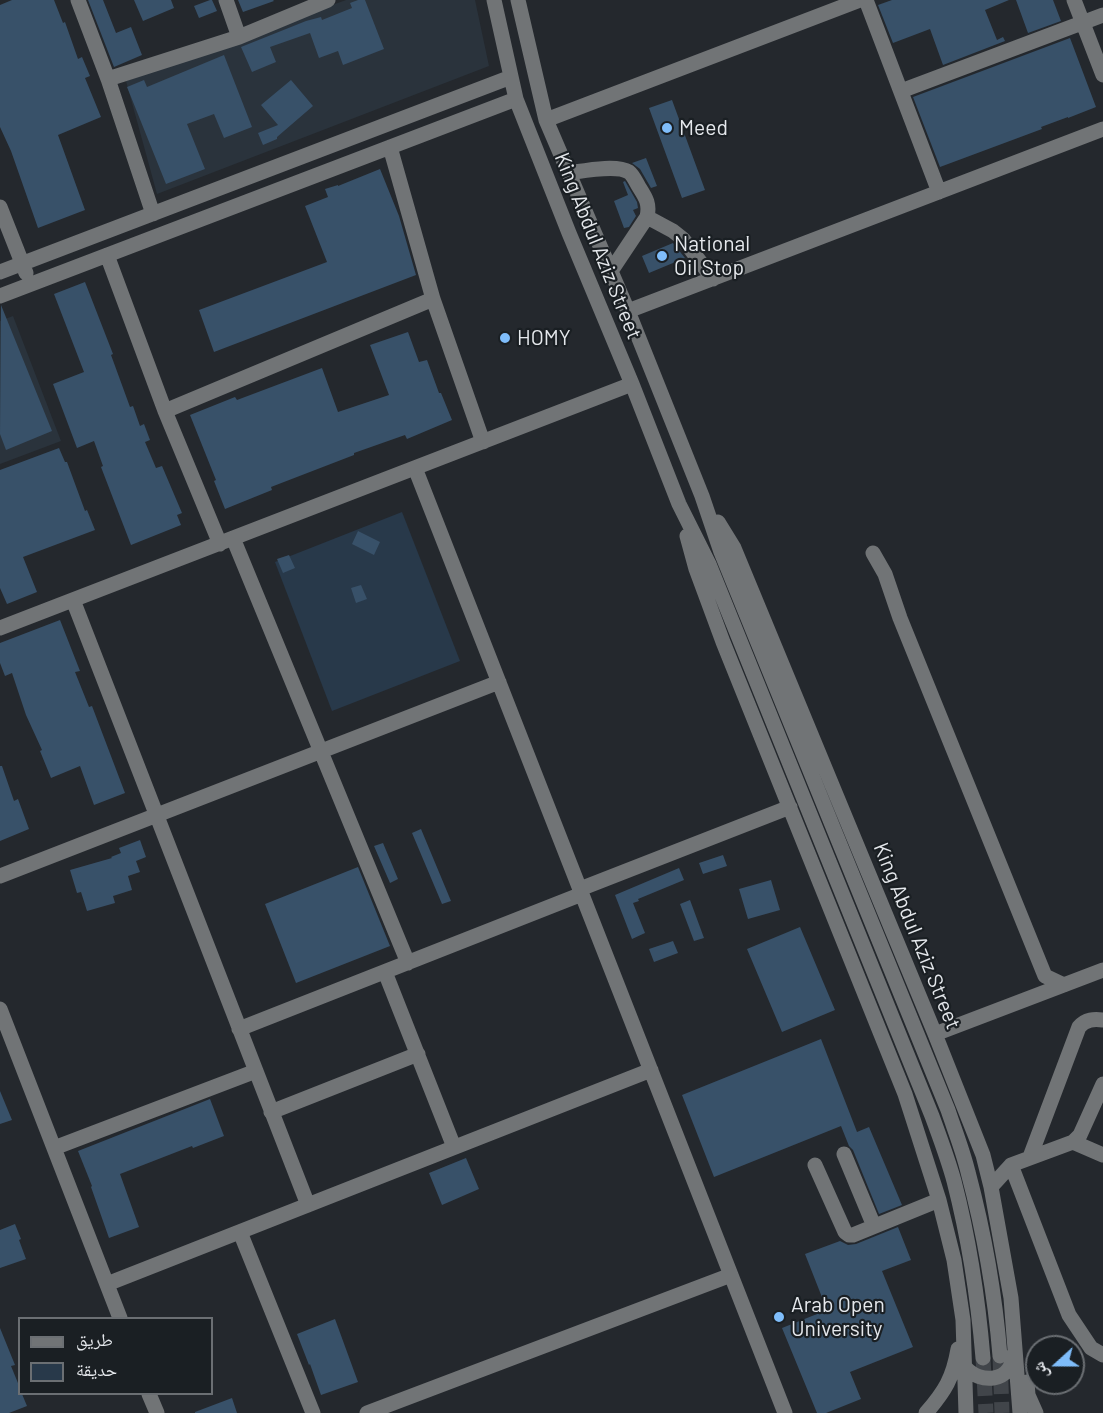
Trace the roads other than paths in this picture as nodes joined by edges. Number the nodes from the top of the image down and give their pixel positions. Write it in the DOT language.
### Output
graph roads {
  1 [pos="78,0"];
  2 [pos="226,0"];
  3 [pos="328,0"];
  4 [pos="494,0"];
  5 [pos="518,0"];
  6 [pos="860,0"];
  7 [pos="866,0"];
  8 [pos="1074,0"];
  9 [pos="1103,15"];
  10 [pos="1083,22"];
  11 [pos="239,37"];
  12 [pos="1103,75"];
  13 [pos="511,77"];
  14 [pos="108,79"];
  15 [pos="901,91"];
  16 [pos="516,99"];
  17 [pos="546,120"];
  18 [pos="1103,129"];
  19 [pos="390,147"];
  20 [pos="568,173"];
  21 [pos="939,192"];
  22 [pos="0,207"];
  23 [pos="153,214"];
  24 [pos="647,217"];
  25 [pos="107,255"];
  26 [pos="22,264"];
  27 [pos="611,271"];
  28 [pos="0,272"];
  29 [pos="713,279"];
  30 [pos="30,284"];
  31 [pos="0,296"];
  32 [pos="433,299"];
  33 [pos="628,311"];
  34 [pos="632,384"];
  35 [pos="165,411"];
  36 [pos="483,442"];
  37 [pos="415,468"];
  38 [pos="702,496"];
  39 [pos="679,504"];
  40 [pos="226,541"];
  41 [pos="873,553"];
  42 [pos="73,600"];
  43 [pos="0,628"];
  44 [pos="499,682"];
  45 [pos="321,751"];
  46 [pos="790,807"];
  47 [pos="156,815"];
  48 [pos="0,876"];
  49 [pos="581,891"];
  50 [pos="408,963"];
  51 [pos="1103,970"];
  52 [pos="385,972"];
  53 [pos="1064,985"];
  54 [pos="0,1009"];
  55 [pos="1103,1020"];
  56 [pos="239,1029"];
  57 [pos="935,1034"];
  58 [pos="418,1054"];
  59 [pos="651,1070"];
  60 [pos="256,1071"];
  61 [pos="1103,1084"];
  62 [pos="271,1112"];
  63 [pos="1073,1142"];
  64 [pos="454,1147"];
  65 [pos="54,1148"];
  66 [pos="844,1154"];
  67 [pos="983,1155"];
  68 [pos="1103,1155"];
  69 [pos="1030,1157"];
  70 [pos="815,1165"];
  71 [pos="1011,1165"];
  72 [pos="991,1187"];
  73 [pos="939,1200"];
  74 [pos="308,1205"];
  75 [pos="874,1227"];
  76 [pos="240,1232"];
  77 [pos="731,1275"];
  78 [pos="107,1284"];
  79 [pos="1011,1298"];
  80 [pos="120,1317"];
  81 [pos="963,1320"];
  82 [pos="1103,1355"];
  83 [pos="1000,1356"];
  84 [pos="983,1358"];
  85 [pos="964,1367"];
  86 [pos="149,1395"];
  87 [pos="157,1413"];
  88 [pos="313,1413"];
  89 [pos="367,1413"];
  90 [pos="785,1413"];
  91 [pos="926,1413"];
  92 [pos="966,1413"];
  93 [pos="1020,1413"];
  94 [pos="1036,1413"];
  1 -- 14 [label="street"];
  2 -- 11 [label="street"];
  3 -- 11 [label="street"];
  4 -- 13 [label="street, King Abdul Aziz Street"];
  5 -- 17 [label="street, King Abdul Aziz Street"];
  6 -- 17 [label="street"];
  7 -- 15 [label="street"];
  8 -- 10 [label="street"];
  9 -- 10 [label="street"];
  10 -- 12 [label="street"];
  10 -- 15 [label="street"];
  11 -- 14 [label="street"];
  13 -- 16 [label="street, King Abdul Aziz Street"];
  13 -- 23 [label="street"];
  14 -- 23 [label="street"];
  15 -- 21 [label="street"];
  16 -- 19 [label="street"];
  16 -- 34 [label="street, King Abdul Aziz Street"];
  17 -- 20 [label="street, King Abdul Aziz Street"];
  18 -- 21 [label="street"];
  19 -- 25 [label="street"];
  19 -- 32 [label="street"];
  20 -- 24 [label="street"];
  20 -- 27 [label="street, King Abdul Aziz Street"];
  21 -- 29 [label="street"];
  22 -- 26 [label="street"];
  23 -- 26 [label="street"];
  24 -- 27 [label="street"];
  24 -- 29 [label="street"];
  25 -- 30 [label="street"];
  25 -- 35 [label="street"];
  26 -- 28 [label="street"];
  26 -- 30 [label="street"];
  27 -- 33 [label="street, King Abdul Aziz Street"];
  29 -- 33 [label="street"];
  30 -- 31 [label="street"];
  32 -- 35 [label="street"];
  32 -- 36 [label="street"];
  33 -- 38 [label="street, King Abdul Aziz Street"];
  34 -- 36 [label="street"];
  34 -- 39 [label="street, King Abdul Aziz Street"];
  35 -- 40 [label="street"];
  36 -- 37 [label="street"];
  37 -- 40 [label="street"];
  37 -- 44 [label="street"];
  38 -- 57 [label="street, King Abdul Aziz Street"];
  38 -- 83 [label="street, King Abdul Aziz Street"];
  39 -- 46 [label="street, King Abdul Aziz Street"];
  39 -- 84 [label="street, King Abdul Aziz Street"];
  40 -- 42 [label="street"];
  40 -- 45 [label="street"];
  41 -- 53 [label="street"];
  42 -- 43 [label="street"];
  42 -- 47 [label="street"];
  44 -- 45 [label="street"];
  44 -- 49 [label="street"];
  45 -- 47 [label="street"];
  45 -- 50 [label="street"];
  46 -- 49 [label="street"];
  46 -- 73 [label="street, King Abdul Aziz Street"];
  47 -- 48 [label="street"];
  47 -- 56 [label="street"];
  49 -- 50 [label="street"];
  49 -- 59 [label="street"];
  50 -- 52 [label="street"];
  51 -- 53 [label="street"];
  52 -- 56 [label="street"];
  52 -- 58 [label="street"];
  53 -- 57 [label="street"];
  54 -- 65 [label="street"];
  55 -- 69 [label="street"];
  56 -- 60 [label="street"];
  57 -- 67 [label="street, King Abdul Aziz Street"];
  58 -- 62 [label="street"];
  58 -- 64 [label="street"];
  59 -- 64 [label="street"];
  59 -- 77 [label="street"];
  60 -- 62 [label="street"];
  60 -- 65 [label="street"];
  61 -- 63 [label="street"];
  62 -- 74 [label="street"];
  63 -- 68 [label="street"];
  63 -- 69 [label="street"];
  64 -- 74 [label="street"];
  65 -- 78 [label="street"];
  66 -- 75 [label="street"];
  67 -- 71 [label="street"];
  67 -- 72 [label="street, King Abdul Aziz Street"];
  69 -- 71 [label="street"];
  70 -- 75 [label="street"];
  71 -- 72 [label="street"];
  71 -- 82 [label="street"];
  72 -- 79 [label="street, King Abdul Aziz Street"];
  73 -- 75 [label="street"];
  73 -- 81 [label="street, King Abdul Aziz Street"];
  74 -- 76 [label="street"];
  76 -- 78 [label="street"];
  76 -- 88 [label="street"];
  77 -- 89 [label="street"];
  77 -- 90 [label="street"];
  78 -- 80 [label="street"];
  79 -- 85 [label="street"];
  79 -- 93 [label="street, King Abdul Aziz Street"];
  79 -- 94 [label="street"];
  81 -- 85 [label="street, King Abdul Aziz Street"];
  81 -- 91 [label="street"];
  85 -- 92 [label="street, King Abdul Aziz Street"];
  86 -- 87 [label="street"];
}
